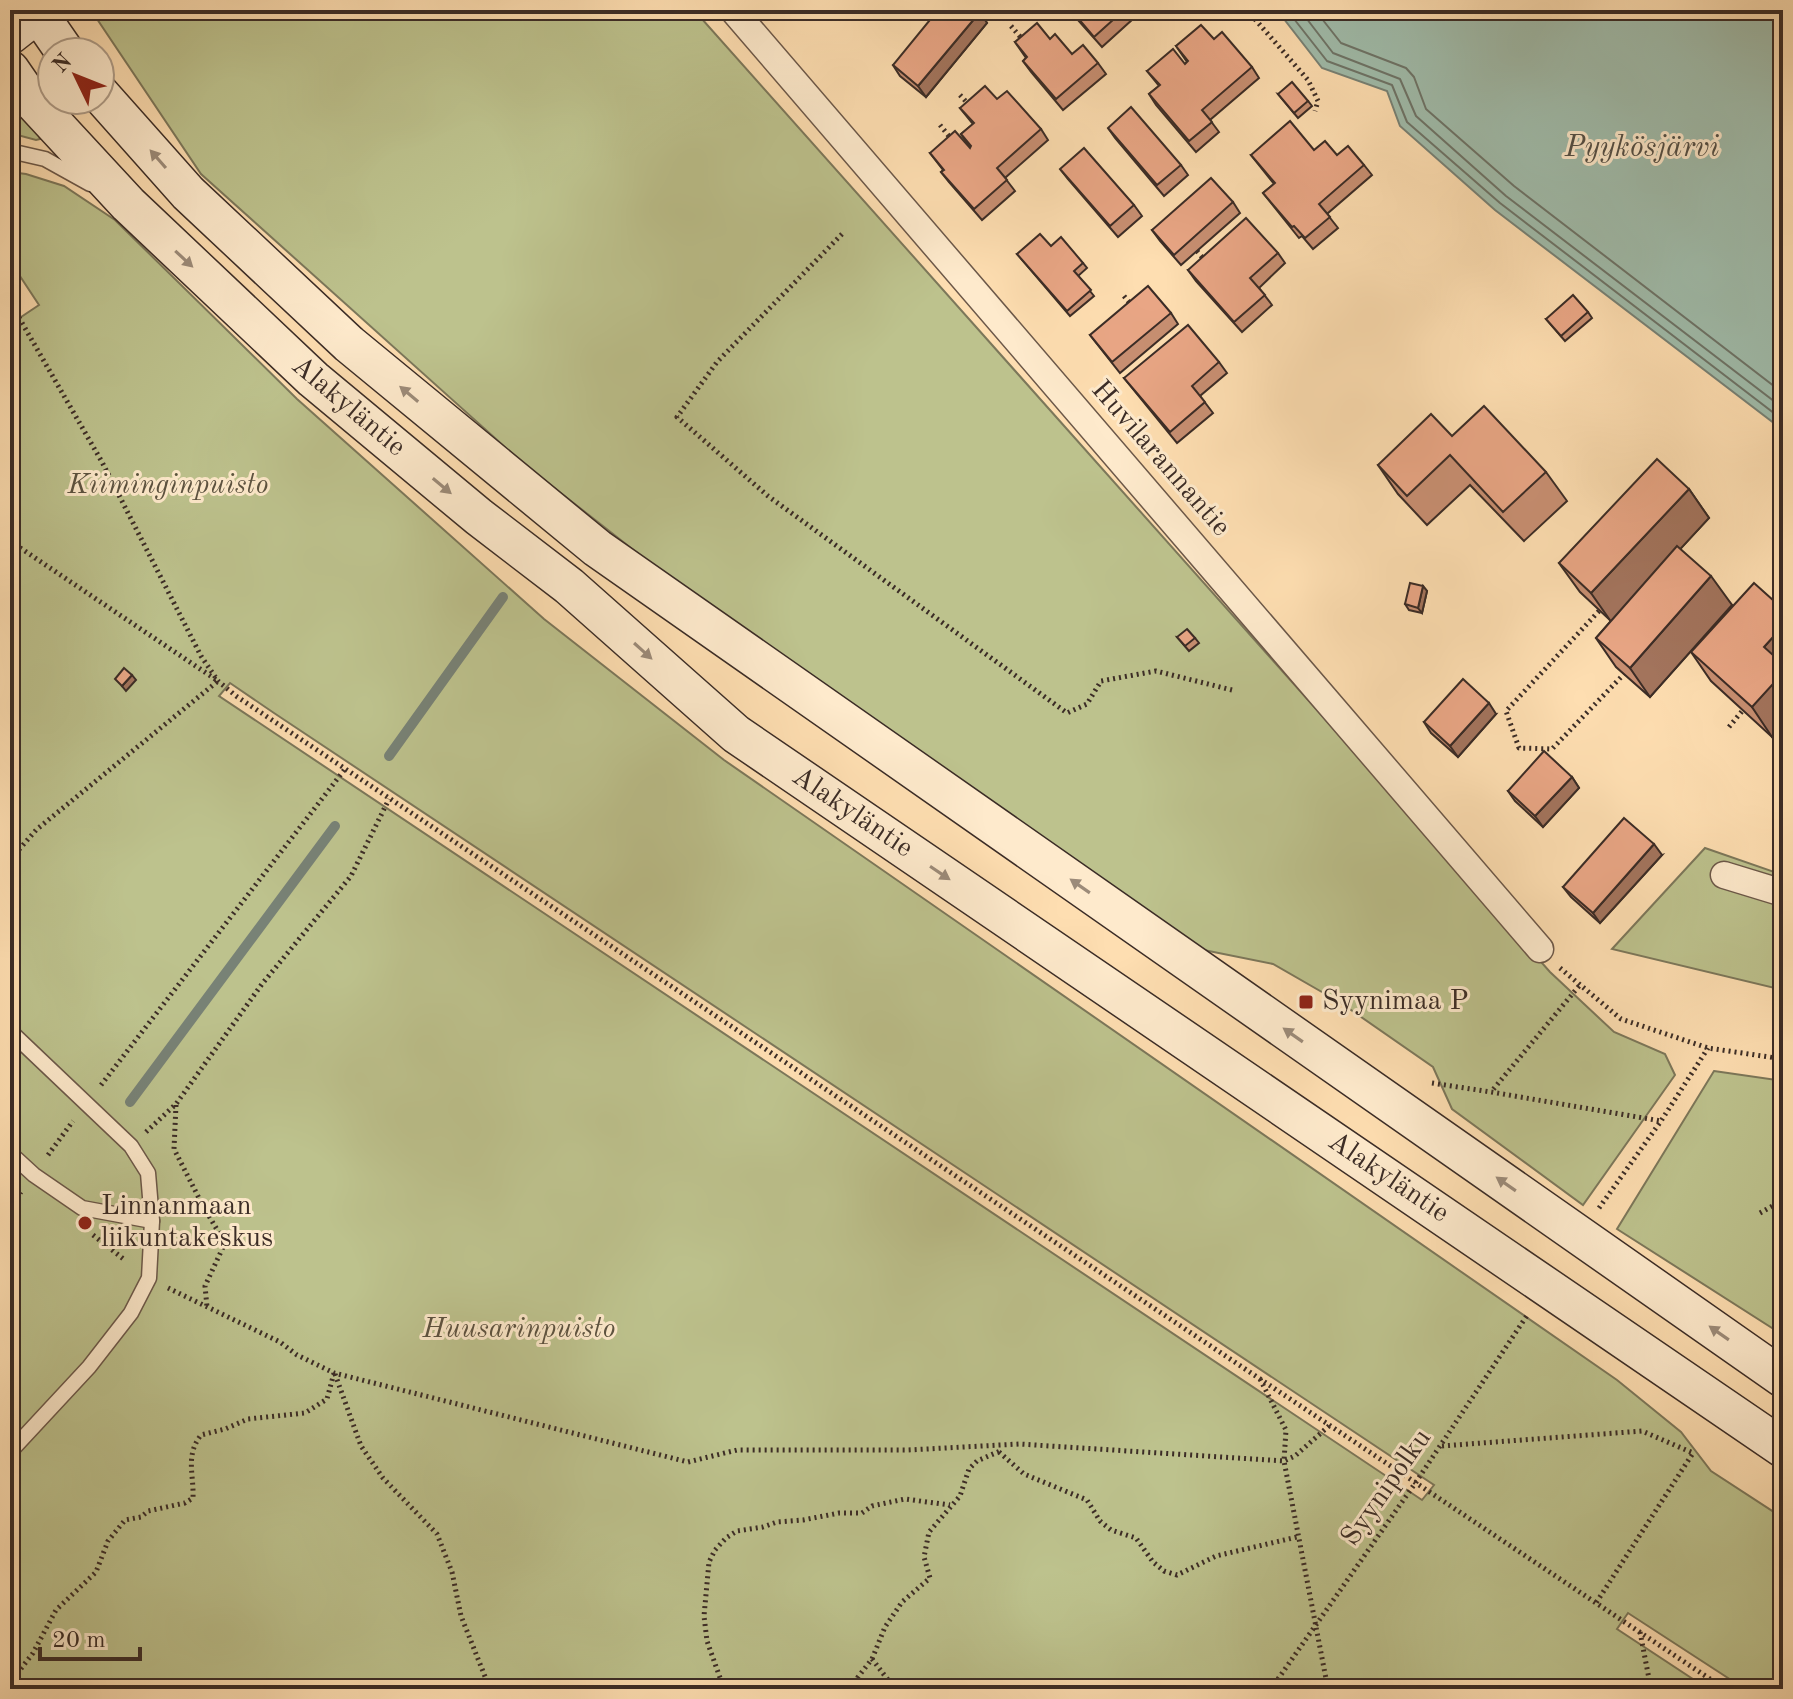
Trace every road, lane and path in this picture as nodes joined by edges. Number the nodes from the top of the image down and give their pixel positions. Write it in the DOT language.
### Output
graph roads {
  1 [pos="733,10"];
  2 [pos="1247,10"];
  3 [pos="31,17"];
  4 [pos="1011,26"];
  5 [pos="49,36"];
  6 [pos="1029,46"];
  7 [pos="10,70"];
  8 [pos="960,95"];
  9 [pos="1315,111"];
  10 [pos="116,112"];
  11 [pos="975,112"];
  12 [pos="940,125"];
  13 [pos="958,146"];
  14 [pos="10,151"];
  15 [pos="128,204"];
  16 [pos="842,234"];
  17 [pos="1197,251"];
  18 [pos="1211,267"];
  19 [pos="1124,296"];
  20 [pos="10,302"];
  21 [pos="1137,312"];
  22 [pos="10,541"];
  23 [pos="1599,611"];
  24 [pos="1624,674"];
  25 [pos="218,681"];
  26 [pos="1232,690"];
  27 [pos="1743,710"];
  28 [pos="1729,727"];
  29 [pos="345,769"];
  30 [pos="389,799"];
  31 [pos="10,860"];
  32 [pos="1724,875"];
  33 [pos="1783,893"];
  34 [pos="1540,949"];
  35 [pos="1579,986"];
  36 [pos="10,1031"];
  37 [pos="1708,1048"];
  38 [pos="1783,1059"];
  39 [pos="1432,1083"];
  40 [pos="1491,1092"];
  41 [pos="87,1102"];
  42 [pos="176,1104"];
  43 [pos="1661,1121"];
  44 [pos="131,1146"];
  45 [pos="10,1153"];
  46 [pos="34,1175"];
  47 [pos="1783,1200"];
  48 [pos="1599,1209"];
  49 [pos="1760,1213"];
  50 [pos="152,1221"];
  51 [pos="149,1278"];
  52 [pos="207,1307"];
  53 [pos="1532,1308"];
  54 [pos="334,1373"];
  55 [pos="1783,1378"];
  56 [pos="1260,1379"];
  57 [pos="1330,1425"];
  58 [pos="1007,1445"];
  59 [pos="1441,1447"];
  60 [pos="1783,1448"];
  61 [pos="10,1452"];
  62 [pos="999,1452"];
  63 [pos="1284,1461"];
  64 [pos="1416,1482"];
  65 [pos="950,1505"];
  66 [pos="1297,1537"];
  67 [pos="1596,1603"];
  68 [pos="1317,1623"];
  69 [pos="1640,1632"];
  70 [pos="872,1659"];
  71 [pos="10,1683"];
  72 [pos="25,1689"];
  73 [pos="35,1689"];
  74 [pos="494,1689"];
  75 [pos="724,1689"];
  76 [pos="853,1689"];
  77 [pos="895,1689"];
  78 [pos="1271,1689"];
  79 [pos="1328,1689"];
  80 [pos="1651,1689"];
  81 [pos="1725,1689"];
  1 -- 34 [label="street, Huvilarannantie"];
  2 -- 9 [label="path"];
  3 -- 5 [label="main road"];
  4 -- 6 [label="path"];
  7 -- 15 [label="main road, Alakyläntie"];
  8 -- 11 [label="path"];
  55 -- 10 [label="main road, Alakyläntie, one-way"];
  12 -- 13 [label="path"];
  14 -- 15 [label="lane"];
  15 -- 60 [label="main road, Alakyläntie, one-way"];
  16 -- 26 [label="path"];
  17 -- 18 [label="path"];
  19 -- 21 [label="path"];
  20 -- 25 [label="path"];
  22 -- 25 [label="path"];
  23 -- 24 [label="path"];
  25 -- 29 [label="path"];
  25 -- 31 [label="path"];
  27 -- 28 [label="path"];
  29 -- 30 [label="path"];
  29 -- 41 [label="path"];
  30 -- 42 [label="path"];
  30 -- 56 [label="path"];
  32 -- 33 [label="street"];
  34 -- 35 [label="path"];
  35 -- 37 [label="path"];
  35 -- 40 [label="path"];
  36 -- 41 [label="lane"];
  37 -- 38 [label="path"];
  37 -- 43 [label="path"];
  39 -- 40 [label="path"];
  40 -- 43 [label="path"];
  41 -- 44 [label="lane"];
  41 -- 46 [label="path"];
  42 -- 44 [label="path"];
  42 -- 52 [label="path"];
  43 -- 48 [label="path"];
  44 -- 50 [label="lane"];
  45 -- 46 [label="lane"];
  46 -- 50 [label="lane"];
  47 -- 49 [label="path"];
  50 -- 51 [label="lane"];
  51 -- 52 [label="path"];
  51 -- 61 [label="lane"];
  52 -- 54 [label="path"];
  53 -- 59 [label="path, Syynipolku"];
  54 -- 58 [label="path"];
  54 -- 71 [label="path"];
  54 -- 74 [label="path"];
  56 -- 57 [label="path"];
  56 -- 63 [label="path"];
  57 -- 63 [label="path"];
  57 -- 64 [label="path"];
  58 -- 62 [label="path"];
  58 -- 63 [label="path"];
  59 -- 64 [label="path, Syynipolku"];
  59 -- 67 [label="path"];
  62 -- 65 [label="path"];
  62 -- 66 [label="path"];
  63 -- 66 [label="path"];
  64 -- 67 [label="path"];
  64 -- 68 [label="path, Syynipolku"];
  65 -- 70 [label="path"];
  65 -- 75 [label="path"];
  66 -- 68 [label="path"];
  67 -- 69 [label="path"];
  68 -- 78 [label="path, Syynipolku"];
  68 -- 79 [label="path"];
  69 -- 80 [label="path"];
  69 -- 81 [label="path"];
  70 -- 76 [label="path"];
  70 -- 77 [label="path"];
  72 -- 73 [label="path"];
}
